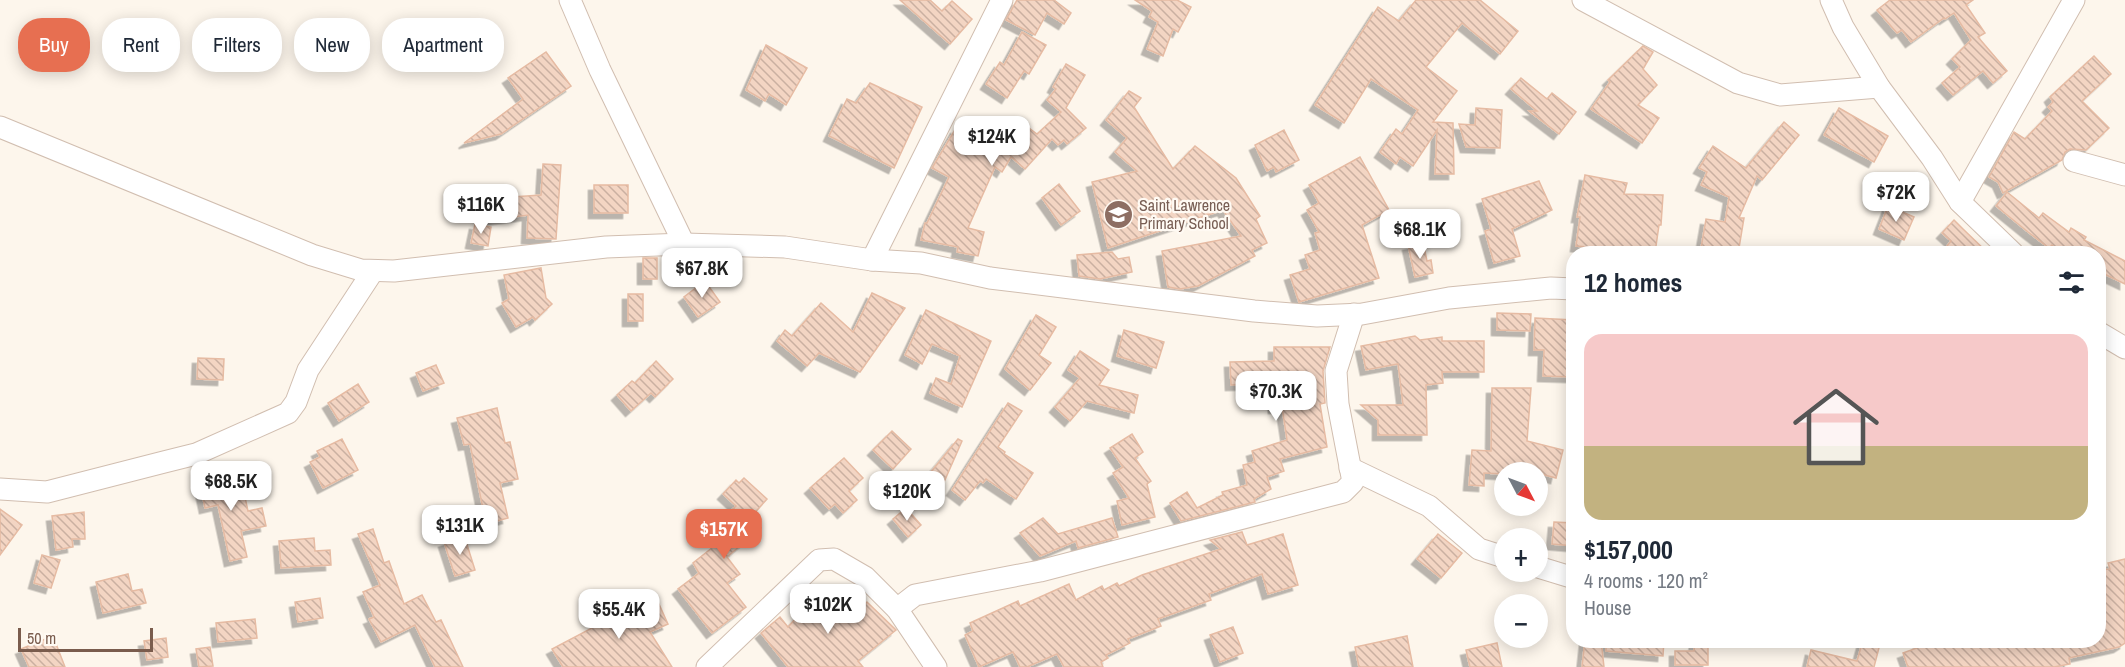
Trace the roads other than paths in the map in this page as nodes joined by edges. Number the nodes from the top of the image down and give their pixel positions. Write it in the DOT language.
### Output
graph roads {
  1 [pos="570,0"];
  2 [pos="1002,0"];
  3 [pos="1583,0"];
  4 [pos="1831,0"];
  5 [pos="2074,0"];
  6 [pos="1879,87"];
  7 [pos="0,127"];
  8 [pos="2074,160"];
  9 [pos="2125,175"];
  10 [pos="1960,202"];
  11 [pos="684,244"];
  12 [pos="2006,246"];
  13 [pos="872,260"];
  14 [pos="373,271"];
  15 [pos="1566,289"];
  16 [pos="1354,314"];
  17 [pos="2106,337"];
  18 [pos="2125,348"];
  19 [pos="1350,468"];
  20 [pos="0,489"];
  21 [pos="1494,554"];
  22 [pos="1548,570"];
  23 [pos="1566,576"];
  24 [pos="897,609"];
  25 [pos="707,667"];
  26 [pos="936,667"];
  1 -- 11 [label="street"];
  2 -- 13 [label="street"];
  3 -- 6 [label="street"];
  4 -- 6 [label="street"];
  5 -- 10 [label="street"];
  6 -- 10 [label="street"];
  7 -- 14 [label="street"];
  8 -- 9 [label="street"];
  10 -- 12 [label="street"];
  11 -- 13 [label="street"];
  11 -- 14 [label="street"];
  13 -- 16 [label="street"];
  14 -- 20 [label="street"];
  15 -- 16 [label="street"];
  16 -- 19 [label="street"];
  17 -- 18 [label="street"];
  19 -- 21 [label="street"];
  19 -- 24 [label="street"];
  22 -- 23 [label="street"];
  24 -- 25 [label="street"];
  24 -- 26 [label="street"];
}
